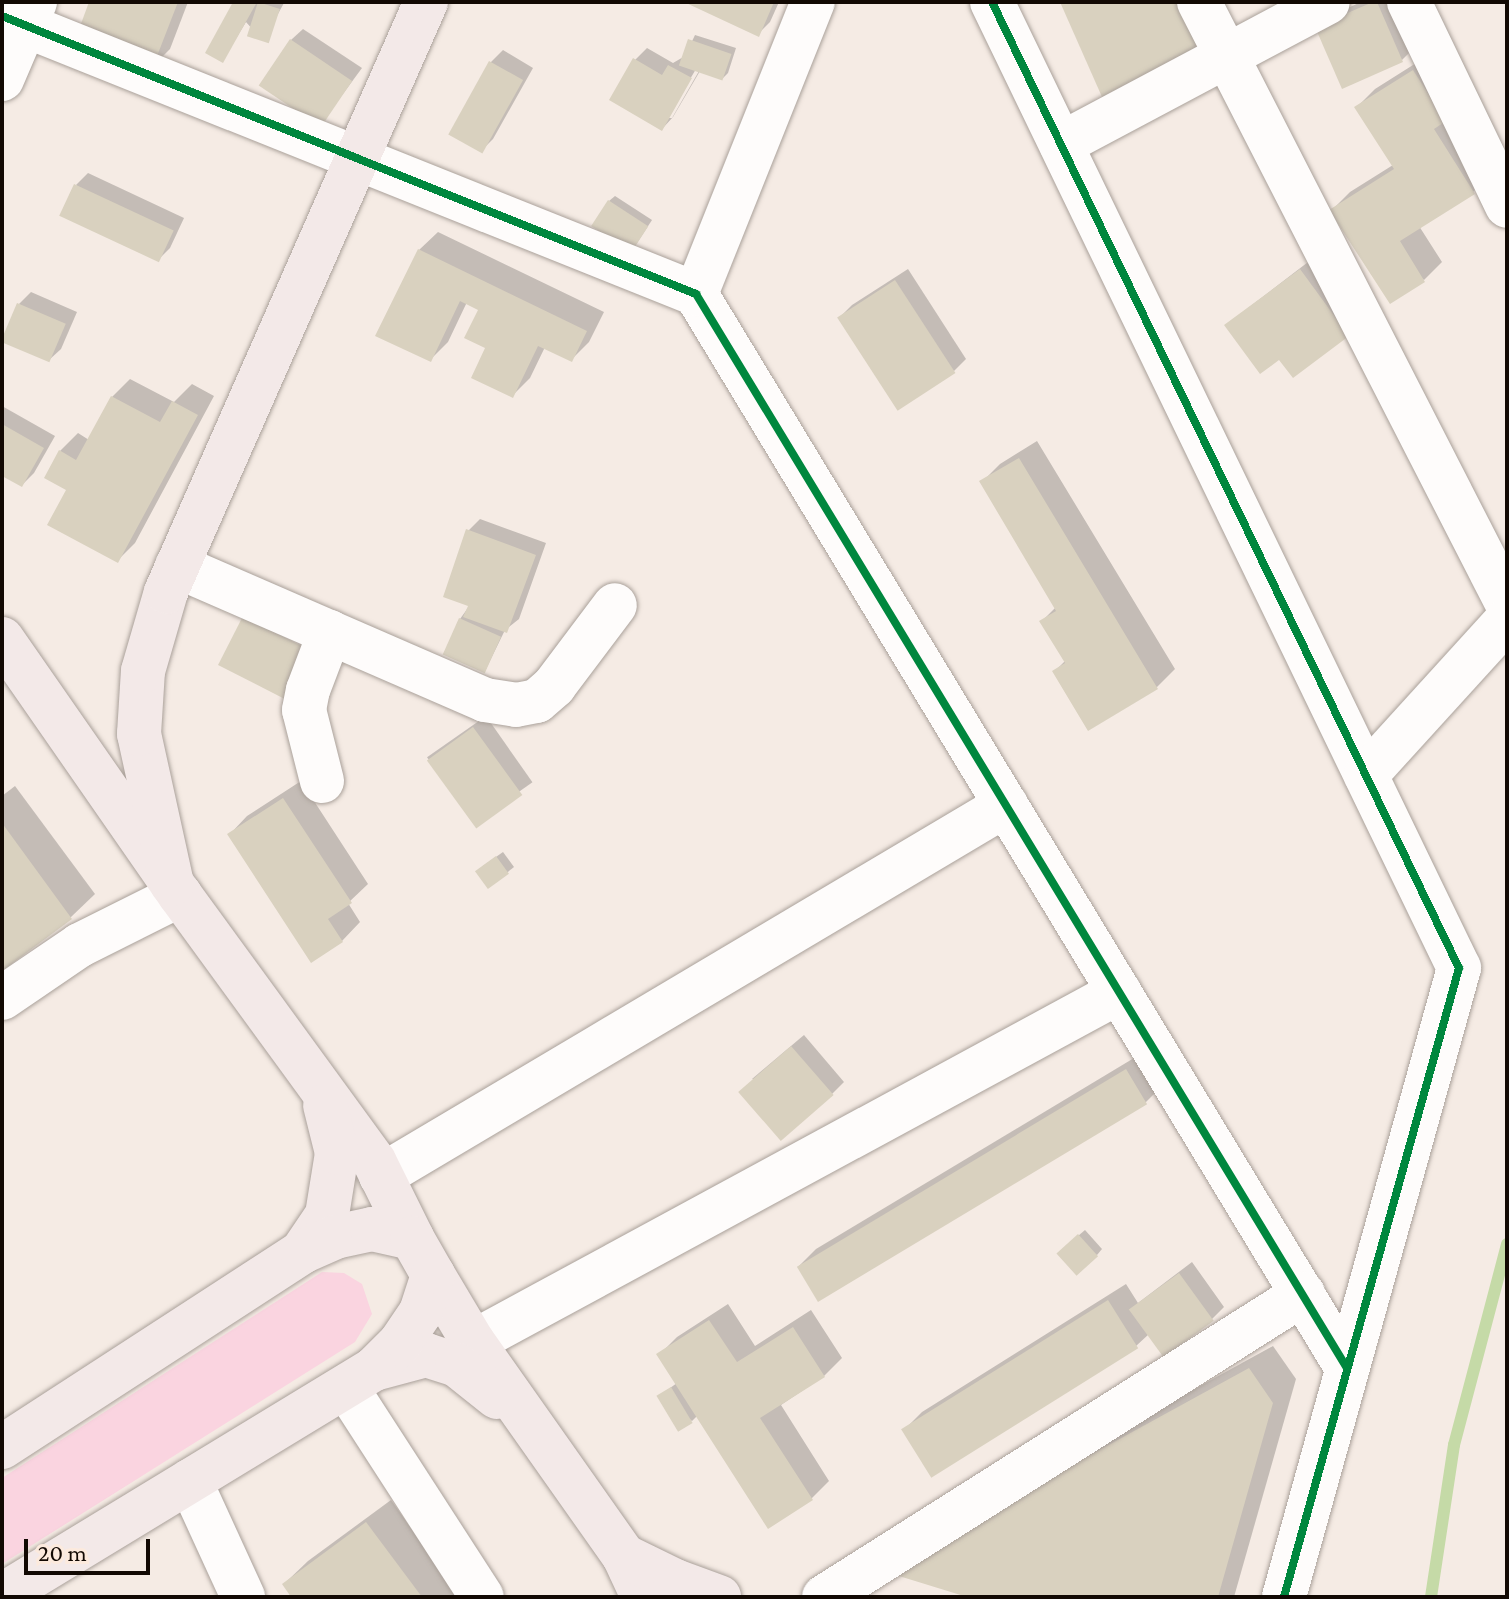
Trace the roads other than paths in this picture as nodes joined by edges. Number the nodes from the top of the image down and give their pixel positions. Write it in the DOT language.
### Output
graph roads {
  1 [pos="426,2"];
  2 [pos="813,2"];
  3 [pos="992,2"];
  4 [pos="1199,2"];
  5 [pos="1328,2"];
  6 [pos="1409,2"];
  7 [pos="21,15"];
  8 [pos="1225,57"];
  9 [pos="2,79"];
  10 [pos="1061,144"];
  11 [pos="356,161"];
  12 [pos="1507,206"];
  13 [pos="696,294"];
  14 [pos="177,566"];
  15 [pos="1507,603"];
  16 [pos="615,605"];
  17 [pos="1507,620"];
  18 [pos="330,632"];
  19 [pos="2,639"];
  20 [pos="1366,775"];
  21 [pos="322,781"];
  22 [pos="1006,805"];
  23 [pos="176,889"];
  24 [pos="1119,992"];
  25 [pos="2,998"];
  26 [pos="322,1091"];
  27 [pos="381,1176"];
  28 [pos="302,1252"];
  29 [pos="423,1256"];
  30 [pos="1303,1294"];
  31 [pos="473,1342"];
  32 [pos="1347,1368"];
  33 [pos="360,1378"];
  34 [pos="543,1441"];
  35 [pos="2,1447"];
  36 [pos="190,1481"];
  37 [pos="624,1556"];
  38 [pos="2,1595"];
  39 [pos="243,1597"];
  40 [pos="482,1597"];
  41 [pos="643,1597"];
  42 [pos="719,1597"];
  43 [pos="824,1597"];
  44 [pos="1284,1597"];
  1 -- 11 [label="main road"];
  2 -- 13 [label="street"];
  3 -- 10 [label="street"];
  4 -- 8 [label="street"];
  5 -- 8 [label="street"];
  6 -- 12 [label="street"];
  7 -- 9 [label="street"];
  7 -- 11 [label="street"];
  8 -- 10 [label="street"];
  8 -- 15 [label="street"];
  10 -- 20 [label="street"];
  11 -- 13 [label="street"];
  11 -- 14 [label="main road"];
  13 -- 22 [label="street"];
  14 -- 18 [label="street"];
  14 -- 23 [label="main road"];
  16 -- 18 [label="street"];
  17 -- 20 [label="street"];
  18 -- 21 [label="street"];
  19 -- 23 [label="main road"];
  20 -- 32 [label="street"];
  22 -- 24 [label="street"];
  22 -- 27 [label="street"];
  23 -- 25 [label="street"];
  23 -- 26 [label="main road"];
  24 -- 30 [label="street"];
  24 -- 31 [label="street"];
  26 -- 27 [label="main road"];
  26 -- 28 [label="main road"];
  27 -- 29 [label="main road"];
  28 -- 29 [label="main road"];
  28 -- 35 [label="main road"];
  29 -- 31 [label="main road"];
  29 -- 33 [label="main road"];
  30 -- 32 [label="street"];
  30 -- 43 [label="street"];
  31 -- 34 [label="main road"];
  32 -- 44 [label="street"];
  33 -- 34 [label="main road"];
  33 -- 36 [label="main road"];
  33 -- 40 [label="street"];
  34 -- 37 [label="main road"];
  36 -- 38 [label="main road"];
  36 -- 39 [label="street"];
  37 -- 41 [label="main road"];
  37 -- 42 [label="main road"];
}
